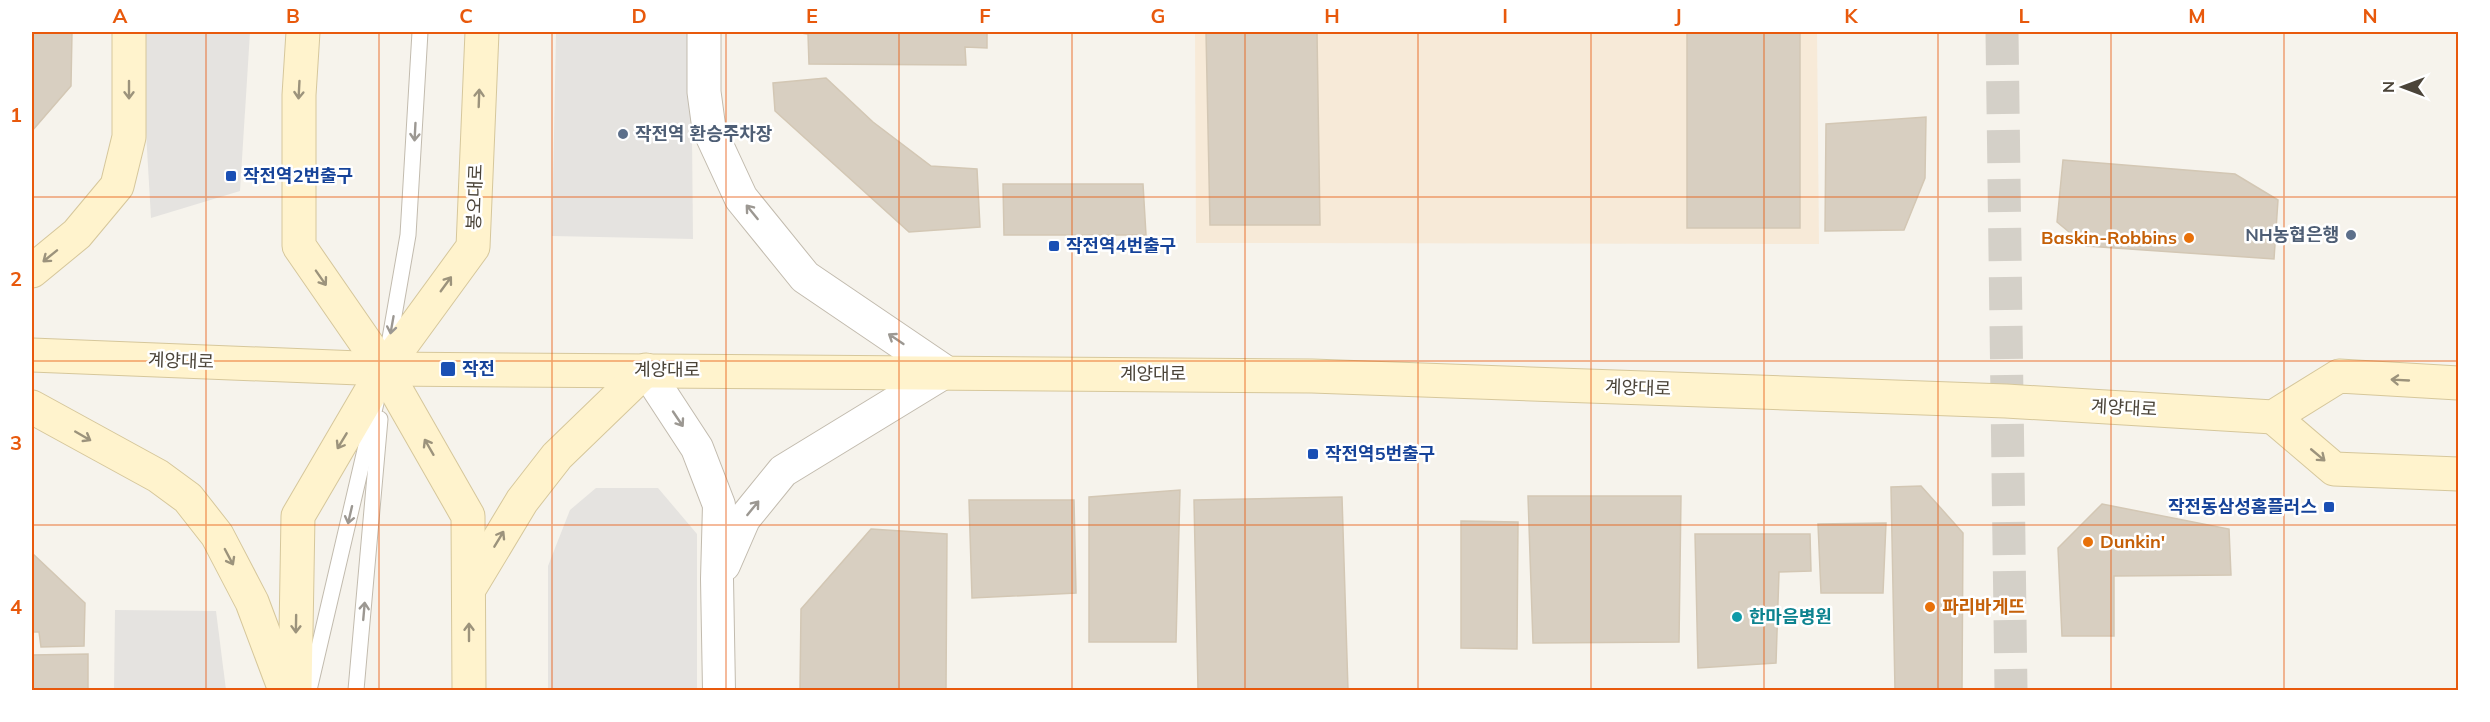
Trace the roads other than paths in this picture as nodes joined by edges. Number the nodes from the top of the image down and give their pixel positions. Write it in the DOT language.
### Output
graph roads {
  1 [pos="129,32"];
  2 [pos="303,32"];
  3 [pos="420,32"];
  4 [pos="482,32"];
  5 [pos="704,32"];
  6 [pos="32,271"];
  7 [pos="32,355"];
  8 [pos="384,369"];
  9 [pos="646,370"];
  10 [pos="945,372"];
  11 [pos="2458,383"];
  12 [pos="32,407"];
  13 [pos="2273,417"];
  14 [pos="2458,474"];
  15 [pos="717,579"];
  16 [pos="469,589"];
  17 [pos="285,690"];
  18 [pos="295,690"];
  19 [pos="309,690"];
  20 [pos="356,690"];
  21 [pos="469,690"];
  22 [pos="719,690"];
  1 -- 6 [label="main road, one-way"];
  2 -- 8 [label="main road, one-way"];
  3 -- 8 [label="lane, one-way"];
  8 -- 4 [label="main road, 봉오대로, one-way"];
  10 -- 5 [label="street, one-way"];
  7 -- 8 [label="main road, 계양대로"];
  8 -- 9 [label="main road, 계양대로"];
  16 -- 8 [label="main road, one-way"];
  8 -- 18 [label="main road, 봉오대로, one-way"];
  8 -- 19 [label="lane, one-way"];
  20 -- 8 [label="lane, one-way"];
  9 -- 10 [label="main road, 계양대로"];
  9 -- 15 [label="street, one-way"];
  16 -- 9 [label="main road, one-way"];
  10 -- 13 [label="main road, 계양대로"];
  15 -- 10 [label="street, one-way"];
  11 -- 13 [label="main road, one-way"];
  12 -- 17 [label="main road, one-way"];
  13 -- 14 [label="main road, one-way"];
  15 -- 22 [label="street"];
  21 -- 16 [label="main road, one-way"];
}
